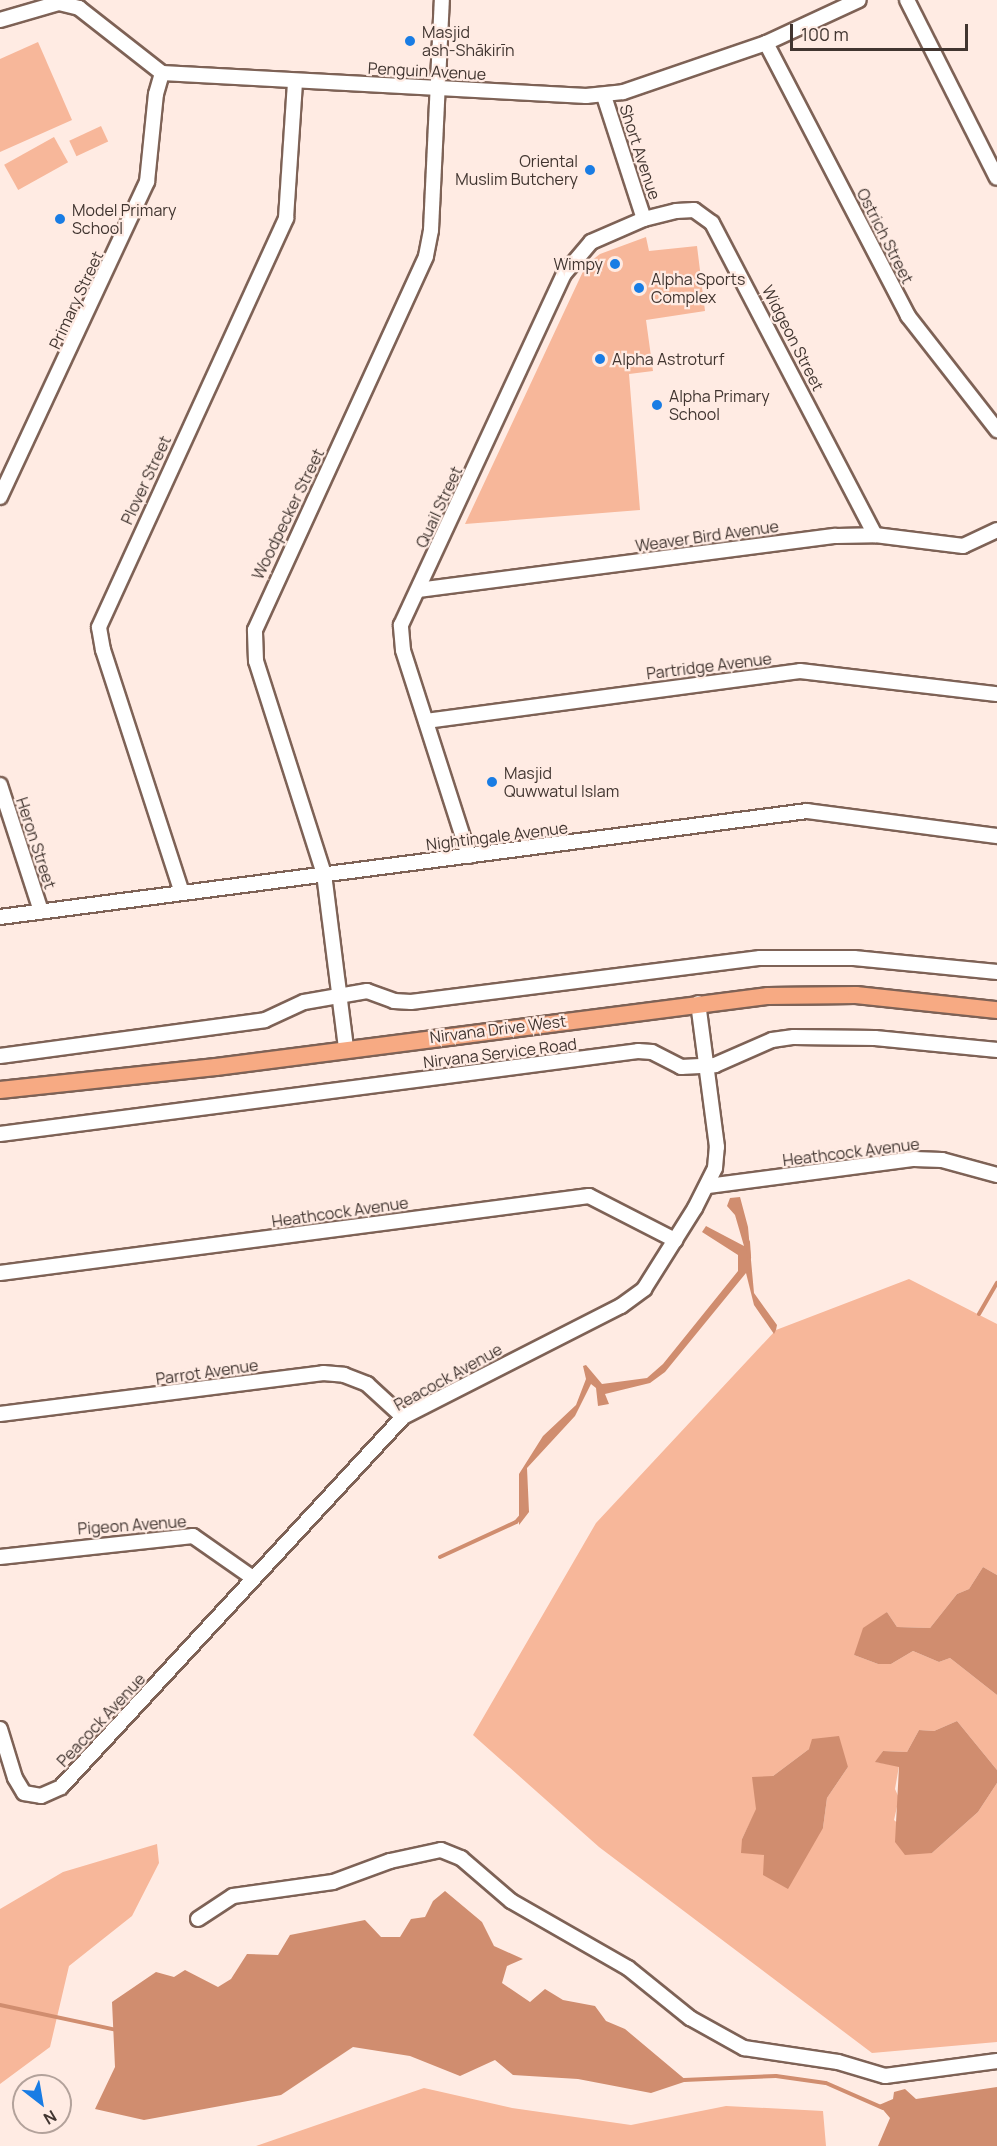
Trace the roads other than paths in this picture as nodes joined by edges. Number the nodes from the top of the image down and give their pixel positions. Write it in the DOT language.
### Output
graph roads {
  1 [pos="442,0"];
  2 [pos="859,0"];
  3 [pos="908,0"];
  4 [pos="0,20"];
  5 [pos="766,43"];
  6 [pos="162,73"];
  7 [pos="295,83"];
  8 [pos="438,87"];
  9 [pos="604,96"];
  10 [pos="997,178"];
  11 [pos="644,219"];
  12 [pos="997,430"];
  13 [pos="0,497"];
  14 [pos="997,530"];
  15 [pos="875,534"];
  16 [pos="418,590"];
  17 [pos="997,694"];
  18 [pos="426,721"];
  19 [pos="0,785"];
  20 [pos="997,836"];
  21 [pos="469,856"];
  22 [pos="324,874"];
  23 [pos="182,893"];
  24 [pos="40,911"];
  25 [pos="0,917"];
  26 [pos="997,972"];
  27 [pos="339,994"];
  28 [pos="698,1003"];
  29 [pos="997,1010"];
  30 [pos="346,1048"];
  31 [pos="997,1050"];
  32 [pos="0,1056"];
  33 [pos="708,1066"];
  34 [pos="0,1090"];
  35 [pos="0,1134"];
  36 [pos="997,1175"];
  37 [pos="708,1186"];
  38 [pos="675,1240"];
  39 [pos="0,1273"];
  40 [pos="0,1414"];
  41 [pos="403,1417"];
  42 [pos="0,1557"];
  43 [pos="253,1578"];
  44 [pos="0,1729"];
  45 [pos="198,1919"];
  46 [pos="997,2061"];
  1 -- 8 [label="street, Woodpecker Street"];
  2 -- 5 [label="street, Penguin Avenue"];
  3 -- 10 [label="street"];
  4 -- 6 [label="street"];
  5 -- 9 [label="street, Penguin Avenue"];
  5 -- 12 [label="street, Ostrich Street"];
  6 -- 7 [label="street, Penguin Avenue"];
  6 -- 13 [label="street, Primary Street"];
  7 -- 8 [label="street, Penguin Avenue"];
  7 -- 23 [label="street, Plover Street"];
  8 -- 9 [label="street, Penguin Avenue"];
  8 -- 22 [label="street, Woodpecker Street"];
  9 -- 11 [label="street, Short Avenue"];
  11 -- 15 [label="street, Widgeon Street"];
  11 -- 16 [label="street, Quail Street"];
  14 -- 15 [label="street, Weaver Bird Avenue"];
  15 -- 16 [label="street, Weaver Bird Avenue"];
  16 -- 18 [label="street, Quail Street"];
  17 -- 18 [label="street, Partridge Avenue"];
  18 -- 21 [label="street, Quail Street"];
  19 -- 24 [label="street, Heron Street"];
  20 -- 21 [label="street, Nightingale Avenue"];
  21 -- 22 [label="street, Nightingale Avenue"];
  22 -- 23 [label="street, Nightingale Avenue"];
  22 -- 27 [label="street, Woodpecker Street"];
  23 -- 24 [label="street, Nightingale Avenue"];
  24 -- 25 [label="street, Nightingale Avenue"];
  26 -- 27 [label="street"];
  27 -- 30 [label="street, Woodpecker Street"];
  27 -- 32 [label="street"];
  28 -- 29 [label="main road, Nirvana Drive West"];
  28 -- 30 [label="main road, Nirvana Drive West"];
  28 -- 33 [label="street, Peacock Avenue"];
  30 -- 34 [label="main road, Nirvana Drive West"];
  31 -- 33 [label="street, Nirvana Service Road"];
  33 -- 35 [label="street, Nirvana Service Road"];
  33 -- 37 [label="street, Peacock Avenue"];
  36 -- 37 [label="street, Heathcock Avenue"];
  37 -- 38 [label="street, Peacock Avenue"];
  38 -- 39 [label="street, Heathcock Avenue"];
  38 -- 41 [label="street, Peacock Avenue"];
  40 -- 41 [label="street, Parrot Avenue"];
  41 -- 43 [label="street, Peacock Avenue"];
  42 -- 43 [label="street, Pigeon Avenue"];
  43 -- 44 [label="street, Peacock Avenue"];
  45 -- 46 [label="street"];
}
